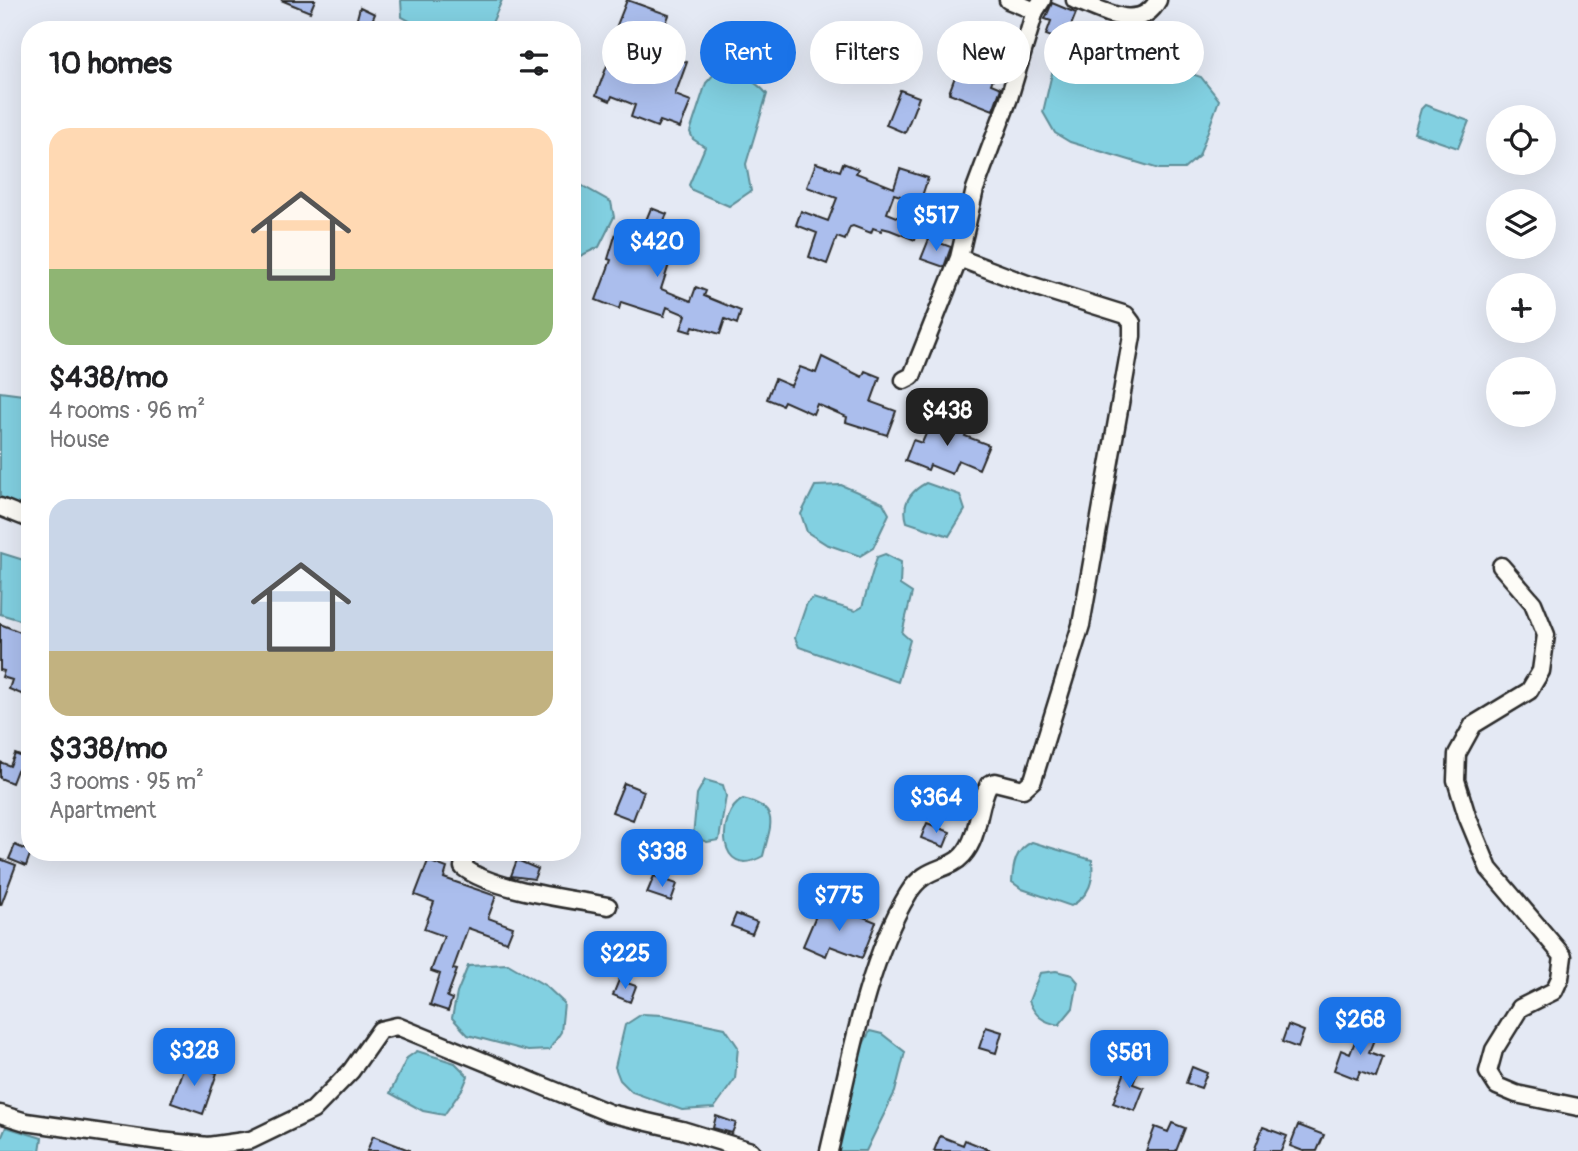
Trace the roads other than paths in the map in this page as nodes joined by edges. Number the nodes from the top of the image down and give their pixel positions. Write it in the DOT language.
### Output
graph roads {
  1 [pos="1008,0"];
  2 [pos="1075,0"];
  3 [pos="1158,0"];
  4 [pos="1038,5"];
  5 [pos="959,258"];
  6 [pos="904,380"];
  7 [pos="0,507"];
  8 [pos="21,515"];
  9 [pos="1501,566"];
  10 [pos="464,861"];
  11 [pos="608,906"];
  12 [pos="1578,1107"];
  13 [pos="0,1114"];
  14 [pos="751,1151"];
  15 [pos="829,1151"];
  1 -- 4 [label="street"];
  2 -- 3 [label="street"];
  4 -- 5 [label="street"];
  5 -- 6 [label="street"];
  5 -- 15 [label="street"];
  7 -- 8 [label="street"];
  9 -- 12 [label="street"];
  10 -- 11 [label="street"];
  13 -- 14 [label="street"];
}
